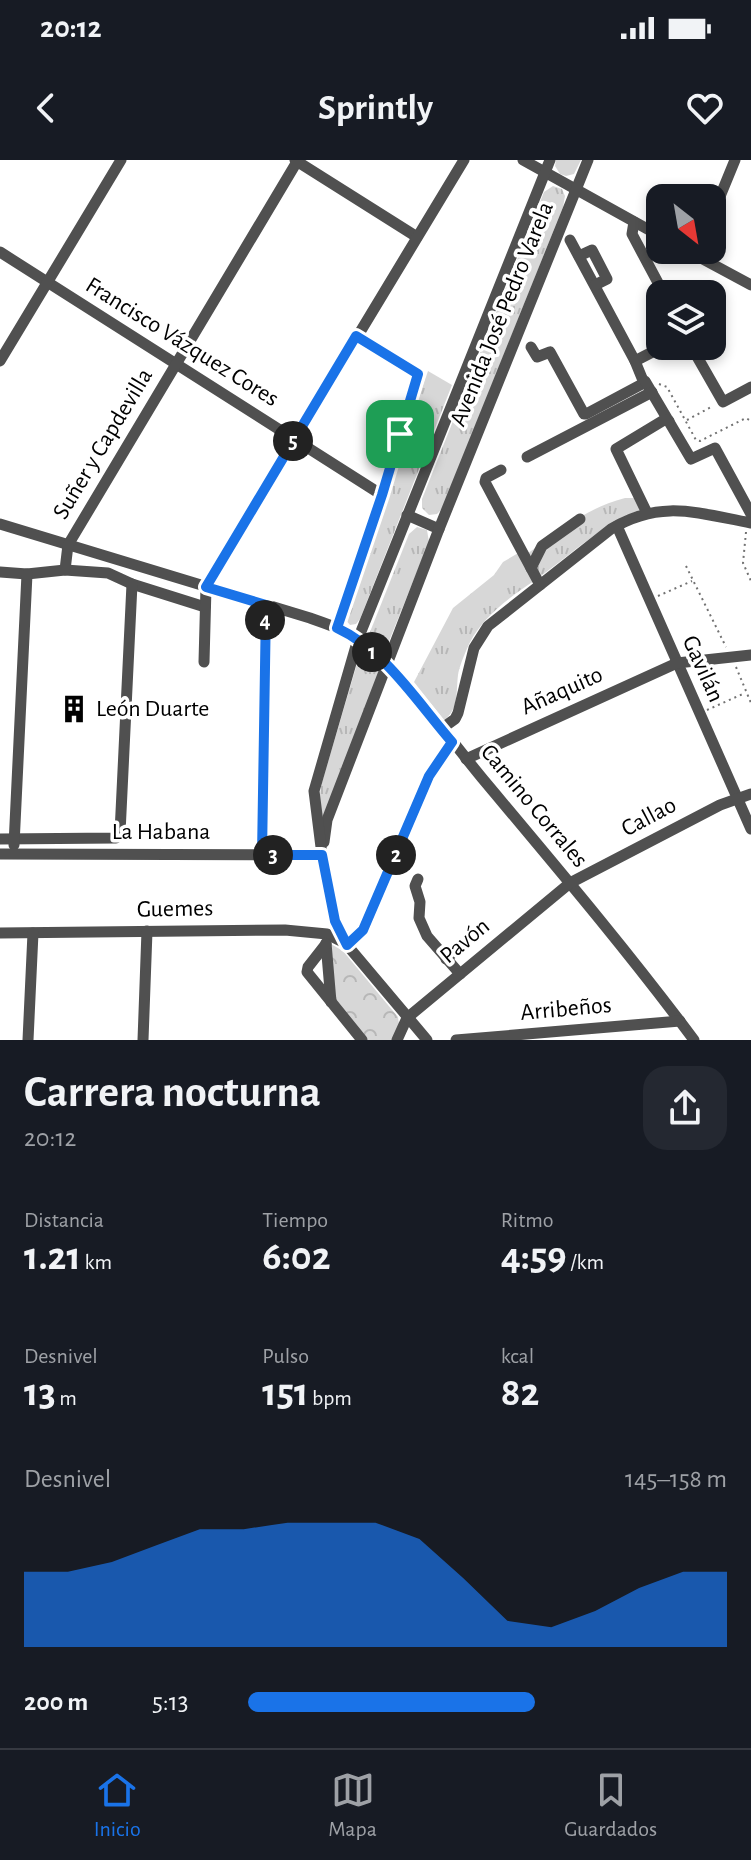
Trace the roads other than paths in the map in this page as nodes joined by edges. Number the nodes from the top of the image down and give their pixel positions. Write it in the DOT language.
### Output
graph roads {
  1 [pos="121,160"];
  2 [pos="464,160"];
  3 [pos="523,160"];
  4 [pos="550,160"];
  5 [pos="588,160"];
  6 [pos="735,160"];
  7 [pos="297,161"];
  8 [pos="545,172"];
  9 [pos="725,184"];
  10 [pos="576,190"];
  11 [pos="634,222"];
  12 [pos="646,228"];
  13 [pos="417,237"];
  14 [pos="570,240"];
  15 [pos="0,252"];
  16 [pos="715,264"];
  17 [pos="657,280"];
  18 [pos="47,284"];
  19 [pos="751,285"];
  20 [pos="356,336"];
  21 [pos="531,347"];
  22 [pos="646,355"];
  23 [pos="699,360"];
  24 [pos="0,361"];
  25 [pos="635,361"];
  26 [pos="177,363"];
  27 [pos="645,381"];
  28 [pos="751,387"];
  29 [pos="652,392"];
  30 [pos="669,421"];
  31 [pos="294,438"];
  32 [pos="527,457"];
  33 [pos="501,470"];
  34 [pos="382,495"];
  35 [pos="647,513"];
  36 [pos="407,515"];
  37 [pos="580,519"];
  38 [pos="749,520"];
  39 [pos="0,524"];
  40 [pos="617,526"];
  41 [pos="439,529"];
  42 [pos="68,545"];
  43 [pos="531,568"];
  44 [pos="65,570"];
  45 [pos="0,572"];
  46 [pos="27,574"];
  47 [pos="132,584"];
  48 [pos="540,585"];
  49 [pos="206,587"];
  50 [pos="266,605"];
  51 [pos="205,607"];
  52 [pos="337,628"];
  53 [pos="358,639"];
  54 [pos="751,655"];
  55 [pos="204,662"];
  56 [pos="677,663"];
  57 [pos="385,665"];
  58 [pos="441,729"];
  59 [pos="452,742"];
  60 [pos="466,759"];
  61 [pos="751,794"];
  62 [pos="736,799"];
  63 [pos="751,829"];
  64 [pos="0,839"];
  65 [pos="15,839"];
  66 [pos="0,854"];
  67 [pos="14,854"];
  68 [pos="262,855"];
  69 [pos="322,855"];
  70 [pos="418,879"];
  71 [pos="570,883"];
  72 [pos="147,931"];
  73 [pos="0,933"];
  74 [pos="33,933"];
  75 [pos="472,936"];
  76 [pos="326,939"];
  77 [pos="347,945"];
  78 [pos="446,959"];
  79 [pos="460,974"];
  80 [pos="331,1002"];
  81 [pos="407,1018"];
  82 [pos="680,1021"];
  83 [pos="28,1040"];
  84 [pos="143,1040"];
  85 [pos="362,1040"];
  86 [pos="397,1040"];
  87 [pos="427,1040"];
  88 [pos="456,1040"];
  89 [pos="694,1040"];
  1 -- 18 [label="street"];
  2 -- 13 [label="street"];
  3 -- 8 [label="street"];
  4 -- 8 [label="street, Avenida José Pedro Varela"];
  5 -- 10 [label="street, Avenida José Pedro Varela"];
  6 -- 9 [label="street"];
  7 -- 13 [label="street"];
  7 -- 26 [label="street, Suñer y Capdevilla"];
  8 -- 10 [label="street"];
  8 -- 36 [label="street, Avenida José Pedro Varela"];
  10 -- 11 [label="street"];
  10 -- 41 [label="street, Avenida José Pedro Varela"];
  11 -- 12 [label="street"];
  11 -- 17 [label="street"];
  13 -- 20 [label="street"];
  14 -- 25 [label="street"];
  15 -- 18 [label="street, Francisco Vázquez Cores"];
  16 -- 19 [label="street"];
  18 -- 24 [label="street"];
  18 -- 26 [label="street, Francisco Vázquez Cores"];
  20 -- 31 [label="street"];
  20 -- 34 [label="street"];
  21 -- 27 [label="street"];
  22 -- 25 [label="street"];
  23 -- 28 [label="street"];
  25 -- 27 [label="street"];
  26 -- 31 [label="street, Francisco Vázquez Cores"];
  26 -- 42 [label="street, Suñer y Capdevilla"];
  27 -- 29 [label="street"];
  29 -- 30 [label="street"];
  29 -- 32 [label="street"];
  30 -- 35 [label="street"];
  30 -- 38 [label="street"];
  31 -- 34 [label="street, Francisco Vázquez Cores"];
  31 -- 49 [label="street"];
  33 -- 43 [label="street"];
  34 -- 52 [label="street"];
  35 -- 38 [label="street"];
  35 -- 40 [label="street"];
  36 -- 41 [label="street"];
  36 -- 53 [label="street, Avenida José Pedro Varela"];
  37 -- 43 [label="street"];
  39 -- 42 [label="street, Camino Corrales"];
  40 -- 48 [label="street"];
  40 -- 56 [label="street, Gavilán"];
  41 -- 57 [label="street, Avenida José Pedro Varela"];
  42 -- 44 [label="street"];
  42 -- 49 [label="street, Camino Corrales"];
  43 -- 48 [label="street"];
  44 -- 46 [label="street"];
  44 -- 47 [label="street"];
  45 -- 46 [label="street"];
  46 -- 65 [label="street"];
  47 -- 51 [label="street"];
  47 -- 65 [label="street"];
  48 -- 58 [label="street"];
  49 -- 50 [label="street, Camino Corrales"];
  49 -- 51 [label="street"];
  50 -- 52 [label="street, Camino Corrales"];
  50 -- 68 [label="street"];
  51 -- 55 [label="street"];
  52 -- 53 [label="street, Camino Corrales"];
  53 -- 57 [label="street, Camino Corrales"];
  53 -- 69 [label="street, Avenida José Pedro Varela"];
  54 -- 56 [label="street, Añaquito"];
  56 -- 60 [label="street, Añaquito"];
  56 -- 62 [label="street, Gavilán"];
  57 -- 58 [label="street, Camino Corrales"];
  57 -- 69 [label="street, Avenida José Pedro Varela"];
  58 -- 59 [label="street, Camino Corrales"];
  59 -- 60 [label="street, Camino Corrales"];
  59 -- 77 [label="street"];
  60 -- 71 [label="street, Camino Corrales"];
  61 -- 62 [label="street, Callao"];
  62 -- 63 [label="street, Gavilán"];
  62 -- 71 [label="street, Callao"];
  64 -- 65 [label="street"];
  65 -- 67 [label="street"];
  66 -- 67 [label="street, La Habana"];
  67 -- 68 [label="street, La Habana"];
  68 -- 69 [label="street, La Habana"];
  69 -- 77 [label="street, Avenida José Pedro Varela"];
  70 -- 78 [label="street"];
  71 -- 79 [label="street, Pavón"];
  71 -- 82 [label="street, Camino Corrales"];
  72 -- 74 [label="street, Guemes"];
  72 -- 76 [label="street, Guemes"];
  72 -- 84 [label="street"];
  73 -- 74 [label="street, Guemes"];
  74 -- 83 [label="street"];
  75 -- 78 [label="street"];
  76 -- 77 [label="street, Guemes"];
  76 -- 80 [label="street"];
  76 -- 80 [label="street"];
  77 -- 81 [label="street"];
  78 -- 79 [label="street"];
  79 -- 81 [label="street, Pavón"];
  80 -- 85 [label="street"];
  81 -- 86 [label="street, Pavón"];
  81 -- 87 [label="street"];
  82 -- 88 [label="street, Arribeños"];
  82 -- 89 [label="street, Camino Corrales"];
}
